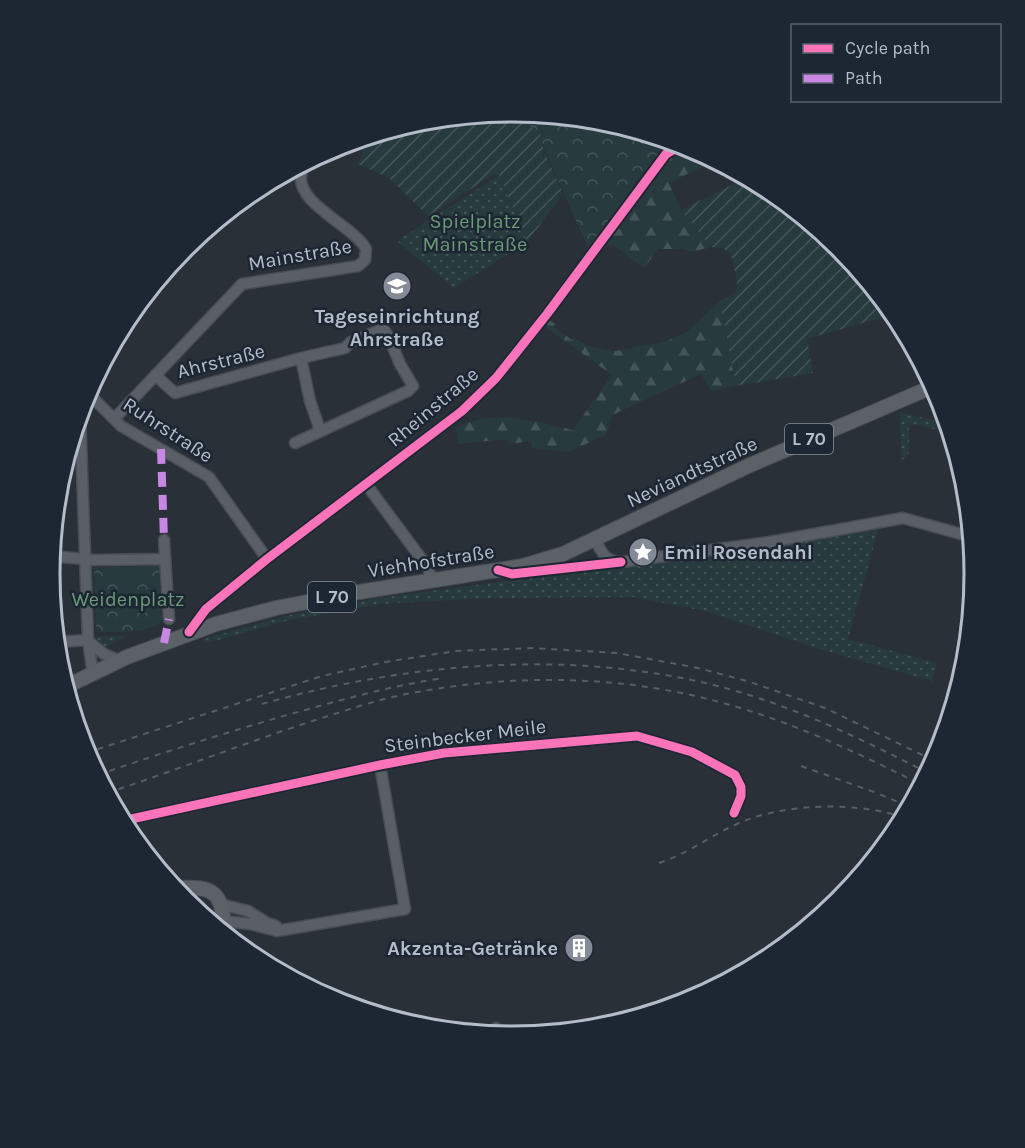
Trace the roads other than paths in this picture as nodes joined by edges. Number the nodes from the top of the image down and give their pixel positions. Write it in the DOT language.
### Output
graph roads {
  1 [pos="671,151"];
  2 [pos="299,175"];
  3 [pos="301,358"];
  4 [pos="155,375"];
  5 [pos="926,390"];
  6 [pos="95,400"];
  7 [pos="114,419"];
  8 [pos="320,430"];
  9 [pos="81,438"];
  10 [pos="295,443"];
  11 [pos="366,484"];
  12 [pos="963,535"];
  13 [pos="595,539"];
  14 [pos="164,540"];
  15 [pos="61,557"];
  16 [pos="164,559"];
  17 [pos="85,560"];
  18 [pos="267,560"];
  19 [pos="531,564"];
  20 [pos="430,579"];
  21 [pos="169,619"];
  22 [pos="189,632"];
  23 [pos="88,641"];
  24 [pos="66,642"];
  25 [pos="120,661"];
  26 [pos="93,675"];
  27 [pos="73,683"];
  28 [pos="380,765"];
  29 [pos="734,813"];
  30 [pos="132,819"];
  31 [pos="187,887"];
  32 [pos="220,904"];
  33 [pos="223,921"];
  34 [pos="229,926"];
  35 [pos="288,929"];
  1 -- 11 [label="street, Rheinstraße"];
  2 -- 4 [label="street, Mainstraße"];
  3 -- 4 [label="street, Ahrstraße"];
  3 -- 8 [label="street"];
  3 -- 8 [label="street, Ahrstraße"];
  4 -- 7 [label="street, Mainstraße"];
  5 -- 13 [label="main road, Neviandtstraße / L 70"];
  6 -- 7 [label="street, Ruhrstraße"];
  7 -- 18 [label="street, Ruhrstraße"];
  8 -- 10 [label="street, Ahrstraße"];
  9 -- 17 [label="street"];
  11 -- 18 [label="street, Rheinstraße"];
  11 -- 20 [label="street"];
  12 -- 13 [label="street"];
  13 -- 19 [label="main road, Neviandtstraße / L 70"];
  14 -- 16 [label="street"];
  15 -- 17 [label="street"];
  16 -- 17 [label="street"];
  16 -- 21 [label="street"];
  17 -- 23 [label="street"];
  18 -- 22 [label="street, Rheinstraße"];
  19 -- 20 [label="main road, Viehhofstraße / L 70"];
  20 -- 22 [label="main road, Viehhofstraße / L 70"];
  22 -- 25 [label="main road, Viehhofstraße / L 70"];
  23 -- 24 [label="street"];
  23 -- 25 [label="street"];
  23 -- 26 [label="street"];
  25 -- 26 [label="main road, Viehhofstraße / L 70"];
  26 -- 27 [label="main road, Viehhofstraße / L 70"];
  28 -- 29 [label="street, Steinbecker Meile"];
  28 -- 30 [label="street, Steinbecker Meile"];
  28 -- 35 [label="street, Steinbecker Meile"];
  31 -- 32 [label="main road"];
  32 -- 33 [label="main road"];
  32 -- 35 [label="street"];
  34 -- 35 [label="street, Steinbecker Meile"];
}
